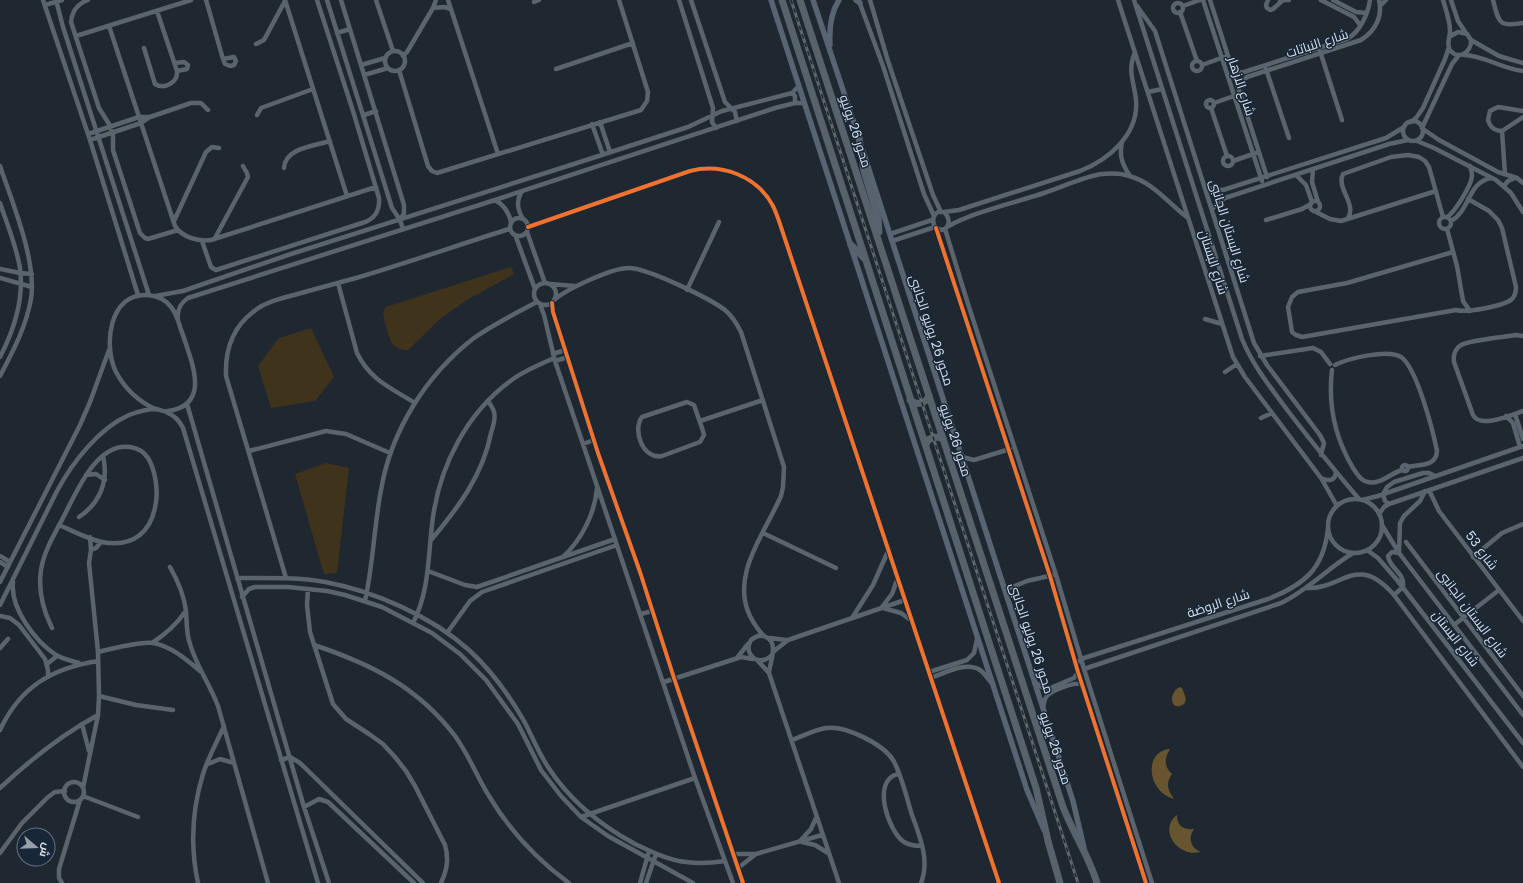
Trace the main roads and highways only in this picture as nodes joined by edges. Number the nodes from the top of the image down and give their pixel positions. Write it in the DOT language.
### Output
graph roads {
  1 [pos="771,0"];
  2 [pos="782,0"];
  3 [pos="800,0"];
  4 [pos="813,0"];
  5 [pos="839,0"];
  6 [pos="831,53"];
  7 [pos="859,138"];
  8 [pos="878,238"];
  9 [pos="851,245"];
  10 [pos="866,260"];
  11 [pos="929,395"];
  12 [pos="910,400"];
  13 [pos="943,438"];
  14 [pos="926,446"];
  15 [pos="1047,836"];
  16 [pos="1084,850"];
  17 [pos="1060,883"];
  18 [pos="1097,883"];
  1 -- 9 [label="main road"];
  2 -- 10 [label="highway"];
  3 -- 8 [label="highway, محور 26 يوليو"];
  4 -- 6 [label="main road, محور 26 يوليو الجانبى"];
  5 -- 6 [label="main road"];
  6 -- 7 [label="main road, محور 26 يوليو الجانبى"];
  7 -- 8 [label="highway"];
  7 -- 16 [label="main road, محور 26 يوليو الجانبى"];
  8 -- 11 [label="highway, محور 26 يوليو"];
  9 -- 10 [label="highway"];
  9 -- 15 [label="main road"];
  10 -- 12 [label="highway"];
  11 -- 12 [label="highway"];
  11 -- 13 [label="highway, محور 26 يوليو"];
  12 -- 14 [label="highway"];
  13 -- 14 [label="highway"];
  13 -- 16 [label="highway, محور 26 يوليو"];
  14 -- 15 [label="highway"];
  15 -- 17 [label="highway"];
  16 -- 18 [label="highway, محور 26 يوليو"];
}
